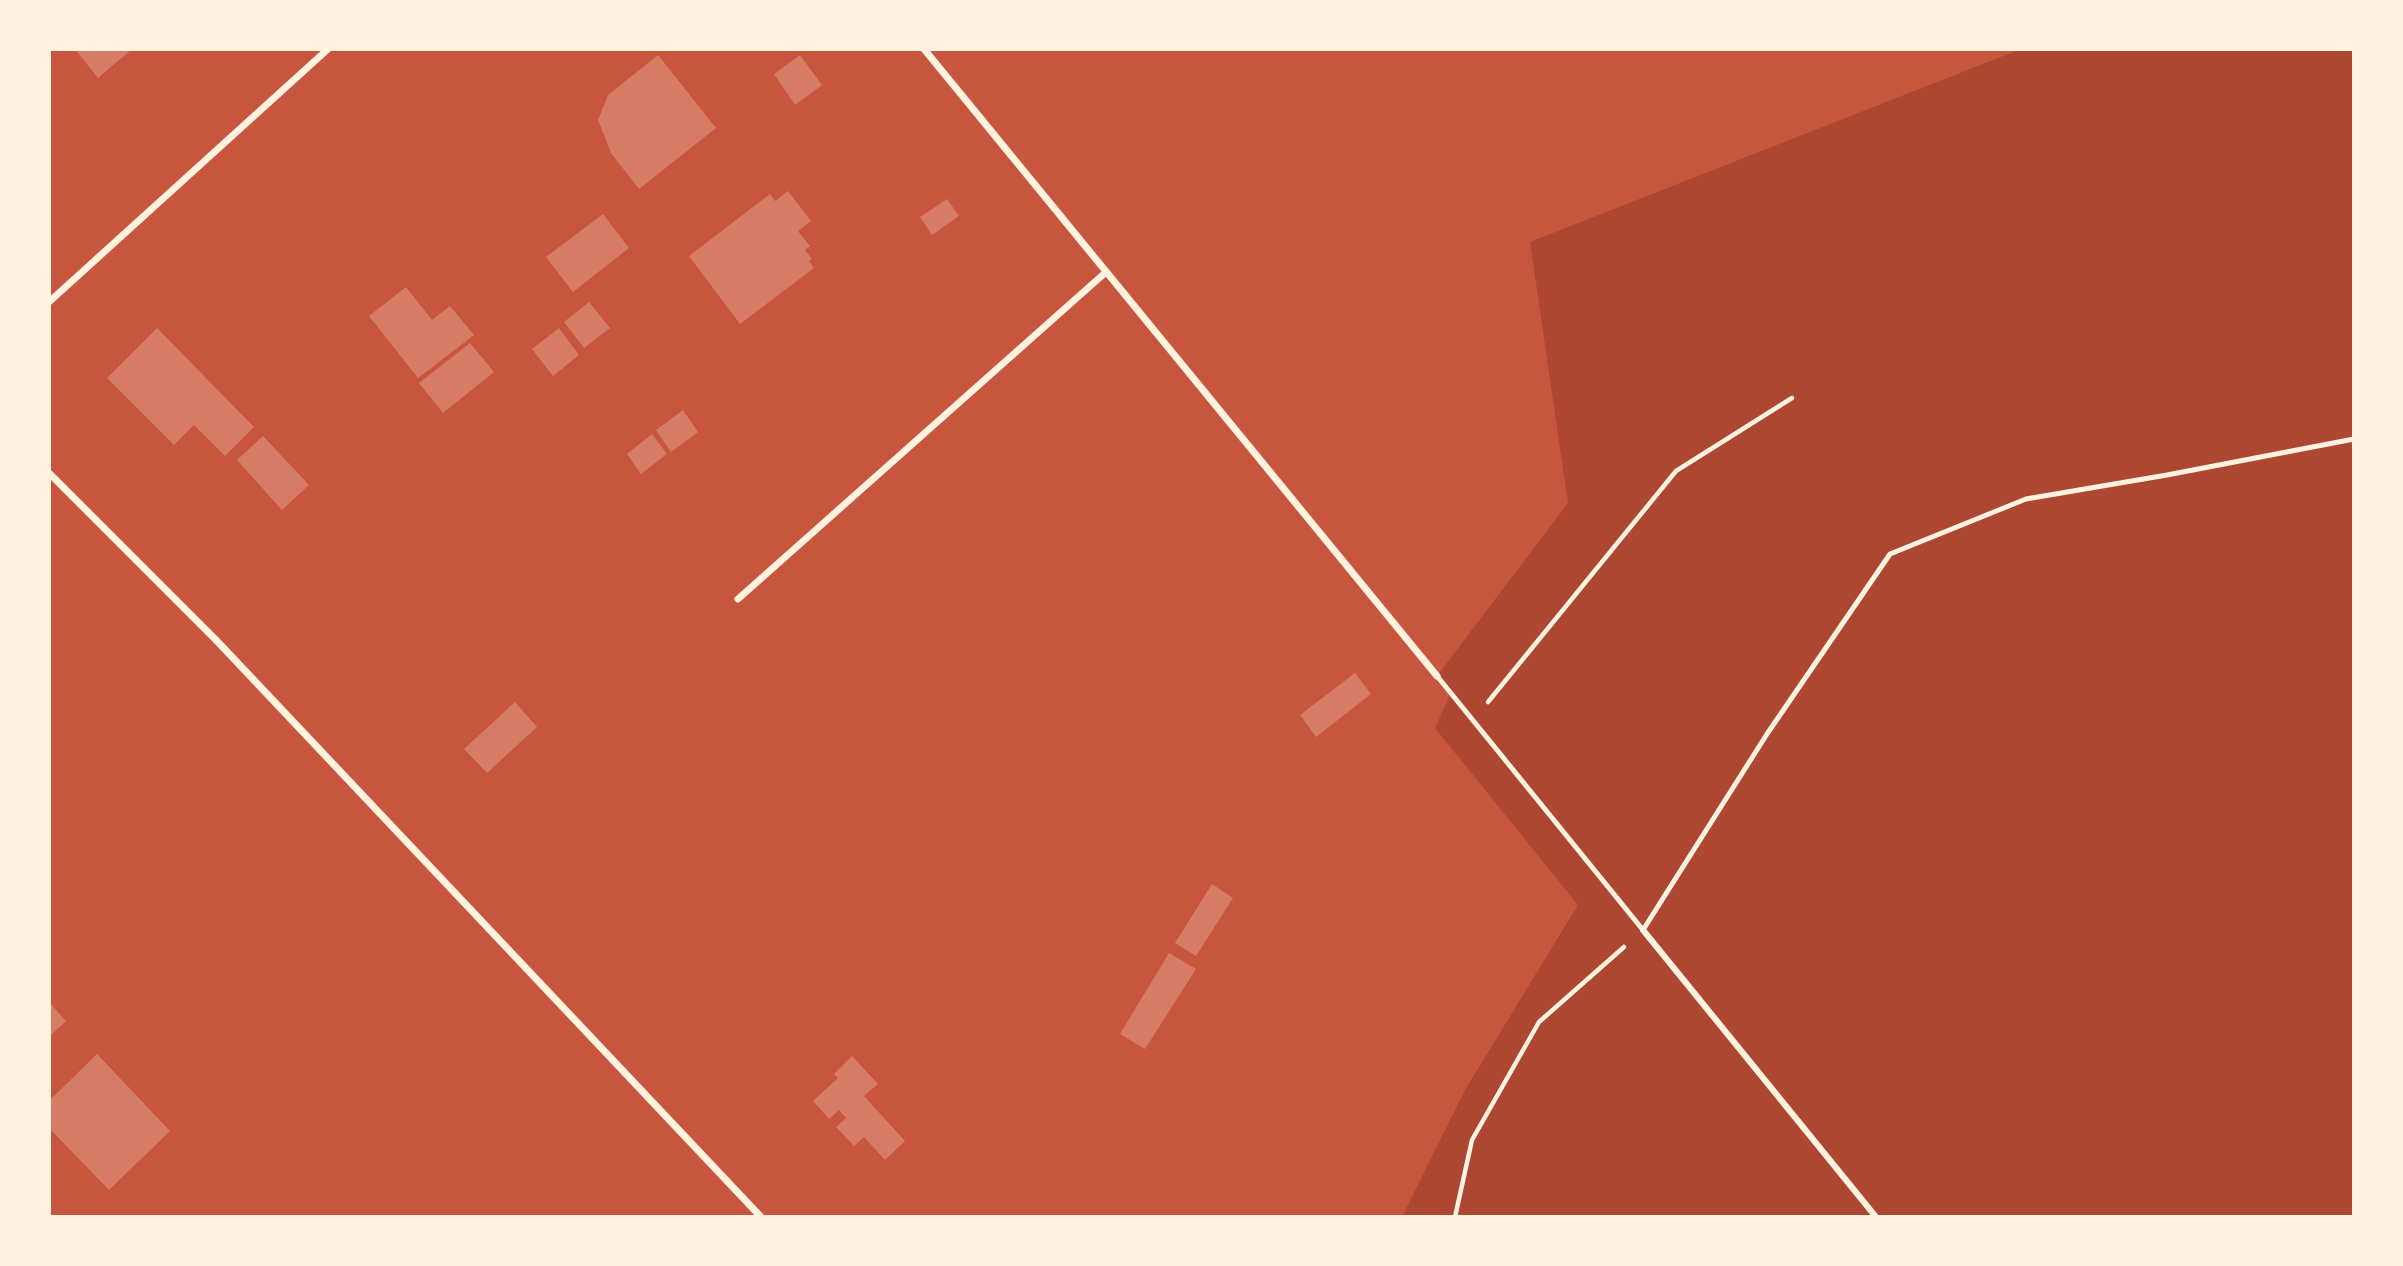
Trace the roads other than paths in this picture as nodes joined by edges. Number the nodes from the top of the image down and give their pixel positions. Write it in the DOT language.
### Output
graph roads {
  1 [pos="328,49"];
  2 [pos="924,49"];
  3 [pos="1107,272"];
  4 [pos="49,302"];
  5 [pos="2354,439"];
  6 [pos="49,472"];
  7 [pos="738,599"];
  8 [pos="1437,676"];
  9 [pos="1643,930"];
  10 [pos="761,1217"];
  11 [pos="1876,1217"];
  1 -- 4 [label="street"];
  2 -- 3 [label="street"];
  3 -- 7 [label="street"];
  3 -- 8 [label="street"];
  5 -- 9 [label="lane"];
  6 -- 10 [label="street"];
  8 -- 9 [label="lane"];
  9 -- 11 [label="street"];
}
